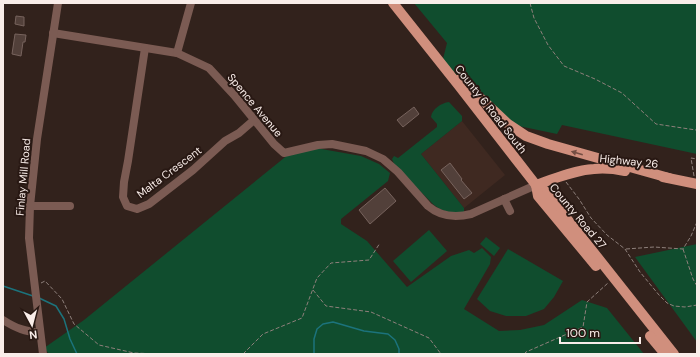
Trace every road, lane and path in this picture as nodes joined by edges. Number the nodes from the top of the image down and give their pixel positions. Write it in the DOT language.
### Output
graph roads {
  1 [pos="58,3"];
  2 [pos="192,3"];
  3 [pos="393,3"];
  4 [pos="530,3"];
  5 [pos="53,33"];
  6 [pos="428,47"];
  7 [pos="145,48"];
  8 [pos="177,53"];
  9 [pos="254,120"];
  10 [pos="697,131"];
  11 [pos="697,159"];
  12 [pos="564,176"];
  13 [pos="669,178"];
  14 [pos="696,184"];
  15 [pos="536,185"];
  16 [pos="504,199"];
  17 [pos="30,206"];
  18 [pos="70,206"];
  19 [pos="510,211"];
  20 [pos="697,222"];
  21 [pos="380,243"];
  22 [pos="625,249"];
  23 [pos="683,249"];
  24 [pos="693,279"];
  25 [pos="697,279"];
  26 [pos="609,283"];
  27 [pos="697,286"];
  28 [pos="35,287"];
  29 [pos="313,290"];
  30 [pos="697,306"];
  31 [pos="3,320"];
  32 [pos="40,333"];
  33 [pos="43,354"];
  34 [pos="159,354"];
  35 [pos="243,354"];
  36 [pos="440,354"];
  37 [pos="524,354"];
  38 [pos="665,354"];
  39 [pos="674,354"];
  1 -- 5 [label="street, Finlay Mill Road"];
  2 -- 8 [label="street"];
  3 -- 6 [label="main road"];
  4 -- 10 [label="path"];
  5 -- 7 [label="street, Spence Avenue"];
  5 -- 17 [label="street, Finlay Mill Road"];
  13 -- 6 [label="main road, one-way"];
  6 -- 15 [label="main road, County 6 Road South"];
  7 -- 8 [label="street, Spence Avenue"];
  7 -- 9 [label="street, Malta Crescent"];
  8 -- 9 [label="street, Spence Avenue"];
  9 -- 16 [label="street, Spence Avenue"];
  11 -- 14 [label="path"];
  12 -- 13 [label="main road, Highway 26"];
  12 -- 15 [label="main road, Highway 26"];
  12 -- 22 [label="path"];
  13 -- 14 [label="main road, Highway 26"];
  15 -- 16 [label="street, Spence Avenue"];
  15 -- 26 [label="main road, County Road 27"];
  15 -- 39 [label="main road, County Road 27"];
  16 -- 19 [label="street"];
  17 -- 18 [label="street"];
  17 -- 28 [label="street, Finlay Mill Road"];
  20 -- 23 [label="path"];
  21 -- 29 [label="path"];
  22 -- 23 [label="path"];
  22 -- 30 [label="path"];
  23 -- 24 [label="path"];
  24 -- 25 [label="path"];
  24 -- 27 [label="path"];
  26 -- 37 [label="path"];
  26 -- 38 [label="main road, County Road 27"];
  28 -- 32 [label="street, Finlay Mill Road"];
  28 -- 34 [label="path"];
  29 -- 35 [label="path"];
  29 -- 36 [label="path"];
  31 -- 32 [label="street"];
  32 -- 33 [label="street, Finlay Mill Road"];
}
